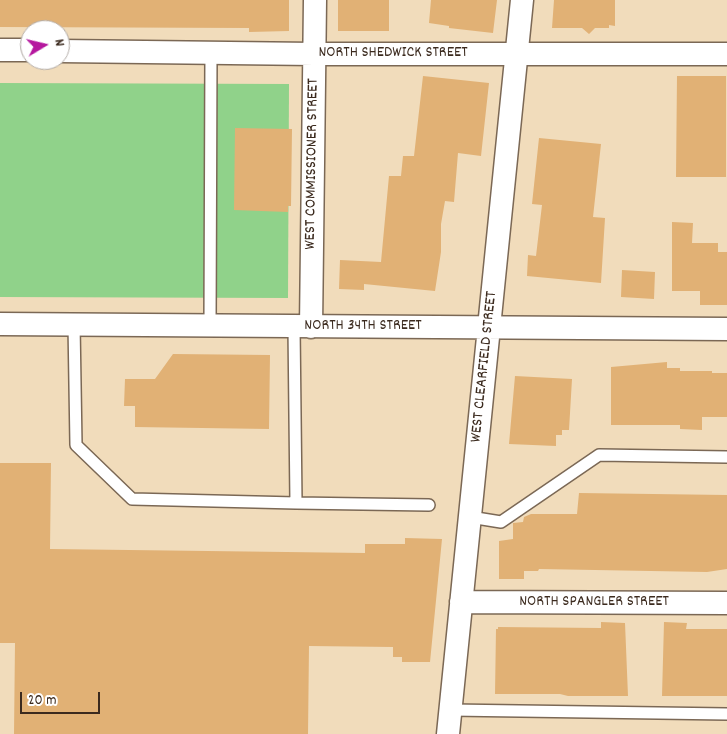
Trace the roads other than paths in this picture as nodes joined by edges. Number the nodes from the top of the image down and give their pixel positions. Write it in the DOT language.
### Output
graph roads {
  1 [pos="315,0"];
  2 [pos="522,0"];
  3 [pos="0,50"];
  4 [pos="20,50"];
  5 [pos="70,51"];
  6 [pos="211,52"];
  7 [pos="314,54"];
  8 [pos="727,54"];
  9 [pos="516,55"];
  10 [pos="0,324"];
  11 [pos="74,324"];
  12 [pos="210,326"];
  13 [pos="302,327"];
  14 [pos="488,328"];
  15 [pos="727,329"];
  16 [pos="727,457"];
  17 [pos="296,503"];
  18 [pos="429,505"];
  19 [pos="470,517"];
  20 [pos="461,602"];
  21 [pos="727,604"];
  22 [pos="451,710"];
  23 [pos="727,714"];
  24 [pos="448,734"];
  1 -- 7 [label="street, WEST COMMISSIONER STREET"];
  2 -- 9 [label="street, WEST CLEARFIELD STREET"];
  3 -- 4 [label="street"];
  5 -- 6 [label="street, NORTH SHEDWICK STREET"];
  6 -- 7 [label="street, NORTH SHEDWICK STREET"];
  6 -- 12 [label="lane"];
  7 -- 9 [label="street, NORTH SHEDWICK STREET"];
  7 -- 13 [label="street, WEST COMMISSIONER STREET"];
  8 -- 9 [label="street, NORTH SHEDWICK STREET"];
  9 -- 14 [label="street, WEST CLEARFIELD STREET"];
  10 -- 11 [label="street, NORTH 34TH STREET"];
  11 -- 12 [label="street, NORTH 34TH STREET"];
  11 -- 17 [label="lane"];
  12 -- 13 [label="street, NORTH 34TH STREET"];
  13 -- 14 [label="street, NORTH 34TH STREET"];
  13 -- 17 [label="lane"];
  14 -- 15 [label="street, NORTH 34TH STREET"];
  14 -- 19 [label="street, WEST CLEARFIELD STREET"];
  16 -- 19 [label="lane"];
  17 -- 18 [label="lane"];
  19 -- 20 [label="street, WEST CLEARFIELD STREET"];
  20 -- 21 [label="street, NORTH SPANGLER STREET"];
  20 -- 22 [label="street, WEST CLEARFIELD STREET"];
  22 -- 23 [label="lane"];
  22 -- 24 [label="street, WEST CLEARFIELD STREET"];
}
